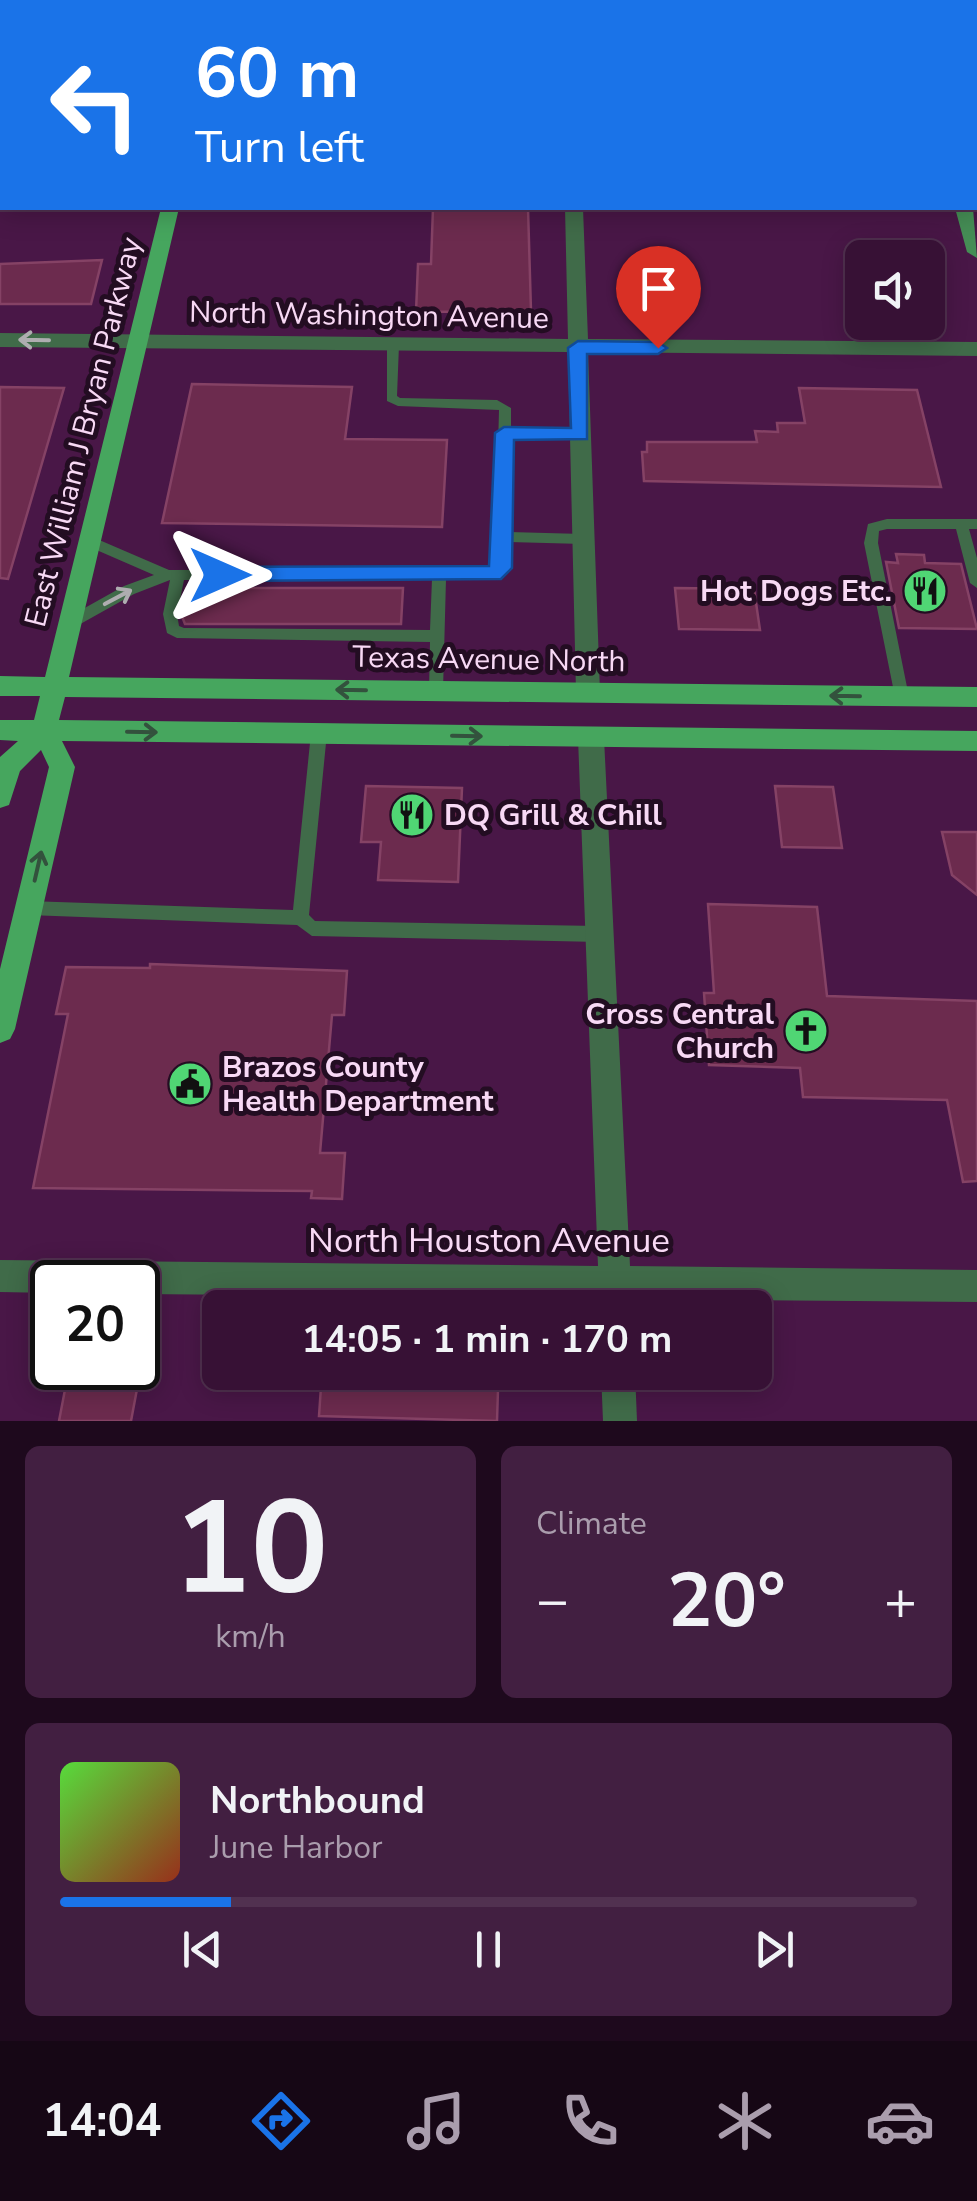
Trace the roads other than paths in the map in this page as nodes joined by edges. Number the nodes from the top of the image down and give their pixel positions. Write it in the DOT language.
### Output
graph roads {
  1 [pos="170,210"];
  2 [pos="574,210"];
  3 [pos="965,210"];
  4 [pos="977,252"];
  5 [pos="0,340"];
  6 [pos="138,342"];
  7 [pos="393,345"];
  8 [pos="578,348"];
  9 [pos="977,349"];
  10 [pos="504,433"];
  11 [pos="580,434"];
  12 [pos="969,524"];
  13 [pos="502,537"];
  14 [pos="583,539"];
  15 [pos="90,540"];
  16 [pos="439,574"];
  17 [pos="173,575"];
  18 [pos="977,583"];
  19 [pos="70,623"];
  20 [pos="436,636"];
  21 [pos="0,686"];
  22 [pos="54,687"];
  23 [pos="436,691"];
  24 [pos="588,692"];
  25 [pos="902,696"];
  26 [pos="977,697"];
  27 [pos="0,730"];
  28 [pos="44,731"];
  29 [pos="319,733"];
  30 [pos="591,738"];
  31 [pos="977,741"];
  32 [pos="0,796"];
  33 [pos="28,908"];
  34 [pos="300,918"];
  35 [pos="599,934"];
  36 [pos="0,1029"];
  37 [pos="0,1276"];
  38 [pos="977,1286"];
  39 [pos="479,1290"];
  40 [pos="616,1290"];
  41 [pos="772,1291"];
  42 [pos="619,1390"];
  43 [pos="620,1421"];
  1 -- 6 [label="main road, East William J Bryan Parkway"];
  2 -- 8 [label="street"];
  3 -- 4 [label="street"];
  6 -- 5 [label="street, North Washington Avenue, one-way"];
  6 -- 7 [label="street, North Washington Avenue"];
  6 -- 15 [label="main road, East William J Bryan Parkway"];
  7 -- 8 [label="street, North Washington Avenue"];
  7 -- 10 [label="lane"];
  8 -- 9 [label="street, North Washington Avenue"];
  8 -- 11 [label="street"];
  10 -- 11 [label="lane"];
  10 -- 13 [label="lane"];
  11 -- 14 [label="street"];
  12 -- 18 [label="lane"];
  12 -- 25 [label="lane"];
  13 -- 14 [label="lane"];
  13 -- 16 [label="lane"];
  14 -- 24 [label="street"];
  15 -- 17 [label="lane"];
  15 -- 19 [label="main road, East William J Bryan Parkway"];
  16 -- 17 [label="lane"];
  16 -- 20 [label="lane"];
  19 -- 17 [label="lane, one-way"];
  17 -- 20 [label="lane"];
  19 -- 22 [label="main road, East William J Bryan Parkway"];
  20 -- 23 [label="lane"];
  21 -- 22 [label="main road, Texas Avenue North"];
  23 -- 22 [label="main road, Texas Avenue North, one-way"];
  22 -- 28 [label="main road, East William J Bryan Parkway"];
  23 -- 24 [label="main road, Texas Avenue North"];
  25 -- 24 [label="main road, Texas Avenue North, one-way"];
  25 -- 26 [label="main road, Texas Avenue North"];
  27 -- 28 [label="main road"];
  28 -- 29 [label="main road, one-way"];
  28 -- 32 [label="main road"];
  33 -- 28 [label="main road, one-way"];
  29 -- 30 [label="main road, one-way"];
  29 -- 34 [label="lane"];
  30 -- 31 [label="main road"];
  30 -- 35 [label="street"];
  33 -- 34 [label="lane"];
  33 -- 36 [label="main road"];
  34 -- 35 [label="lane"];
  35 -- 40 [label="street"];
  37 -- 39 [label="street, North Houston Avenue"];
  38 -- 41 [label="street, North Houston Avenue"];
  42 -- 43 [label="street"];
}
